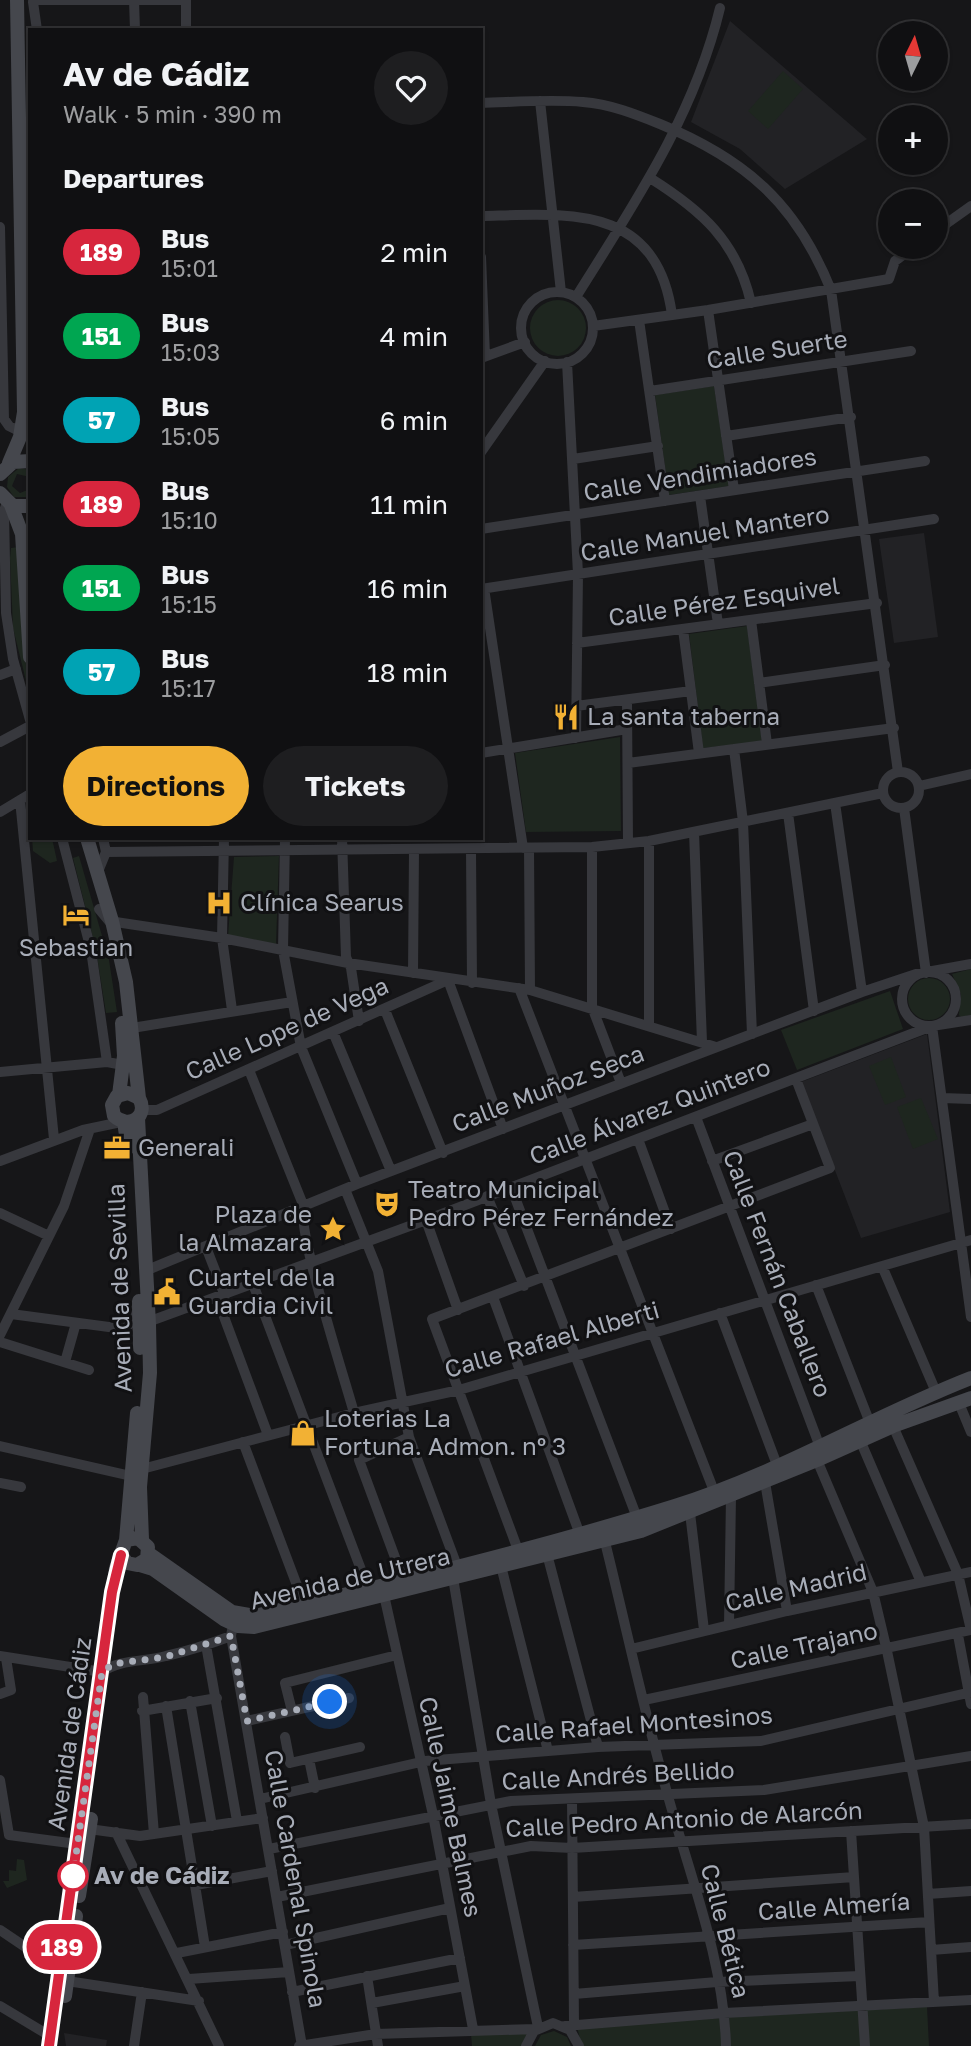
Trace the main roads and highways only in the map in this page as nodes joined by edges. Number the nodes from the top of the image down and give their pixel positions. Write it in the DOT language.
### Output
graph roads {
  1 [pos="17,0"];
  2 [pos="25,434"];
  3 [pos="28,462"];
  4 [pos="3,469"];
  5 [pos="4,499"];
  6 [pos="28,505"];
  7 [pos="28,626"];
  8 [pos="79,840"];
  9 [pos="88,840"];
  10 [pos="115,1100"];
  11 [pos="133,1114"];
  12 [pos="971,1378"];
  13 [pos="935,1392"];
  14 [pos="965,1401"];
  15 [pos="937,1409"];
  16 [pos="818,1454"];
  17 [pos="136,1472"];
  18 [pos="637,1515"];
  19 [pos="641,1531"];
  20 [pos="579,1532"];
  21 [pos="142,1539"];
  22 [pos="126,1540"];
  23 [pos="586,1547"];
  24 [pos="135,1559"];
  25 [pos="455,1572"];
  26 [pos="107,1668"];
  27 [pos="52,2043"];
  1 -- 2 [label="main road"];
  2 -- 4 [label="main road"];
  3 -- 4 [label="main road"];
  5 -- 6 [label="main road"];
  5 -- 7 [label="main road"];
  8 -- 10 [label="main road"];
  9 -- 11 [label="main road, Avenida de Sevilla"];
  10 -- 11 [label="main road"];
  10 -- 11 [label="main road"];
  11 -- 17 [label="main road, Avenida de Sevilla"];
  11 -- 17 [label="main road, Avenida de Sevilla"];
  12 -- 13 [label="main road"];
  13 -- 15 [label="main road"];
  13 -- 16 [label="main road"];
  14 -- 15 [label="main road"];
  15 -- 16 [label="main road"];
  16 -- 18 [label="main road"];
  16 -- 19 [label="main road"];
  17 -- 21 [label="main road, Avenida de Sevilla"];
  17 -- 22 [label="main road, Avenida de Sevilla"];
  18 -- 19 [label="main road"];
  18 -- 20 [label="main road, Avenida de Utrera"];
  19 -- 23 [label="main road, Avenida de Utrera"];
  20 -- 23 [label="main road"];
  20 -- 25 [label="main road, Avenida de Utrera"];
  21 -- 22 [label="main road"];
  21 -- 24 [label="main road"];
  22 -- 24 [label="main road, Avenida de Cádiz"];
  23 -- 25 [label="main road, Avenida de Utrera"];
  24 -- 25 [label="main road, Avenida de Utrera"];
  24 -- 25 [label="main road, Avenida de Utrera"];
  24 -- 26 [label="main road, Avenida de Cádiz"];
  26 -- 27 [label="main road, Avenida de Cádiz"];
  26 -- 27 [label="main road, Avenida de Cádiz"];
}
